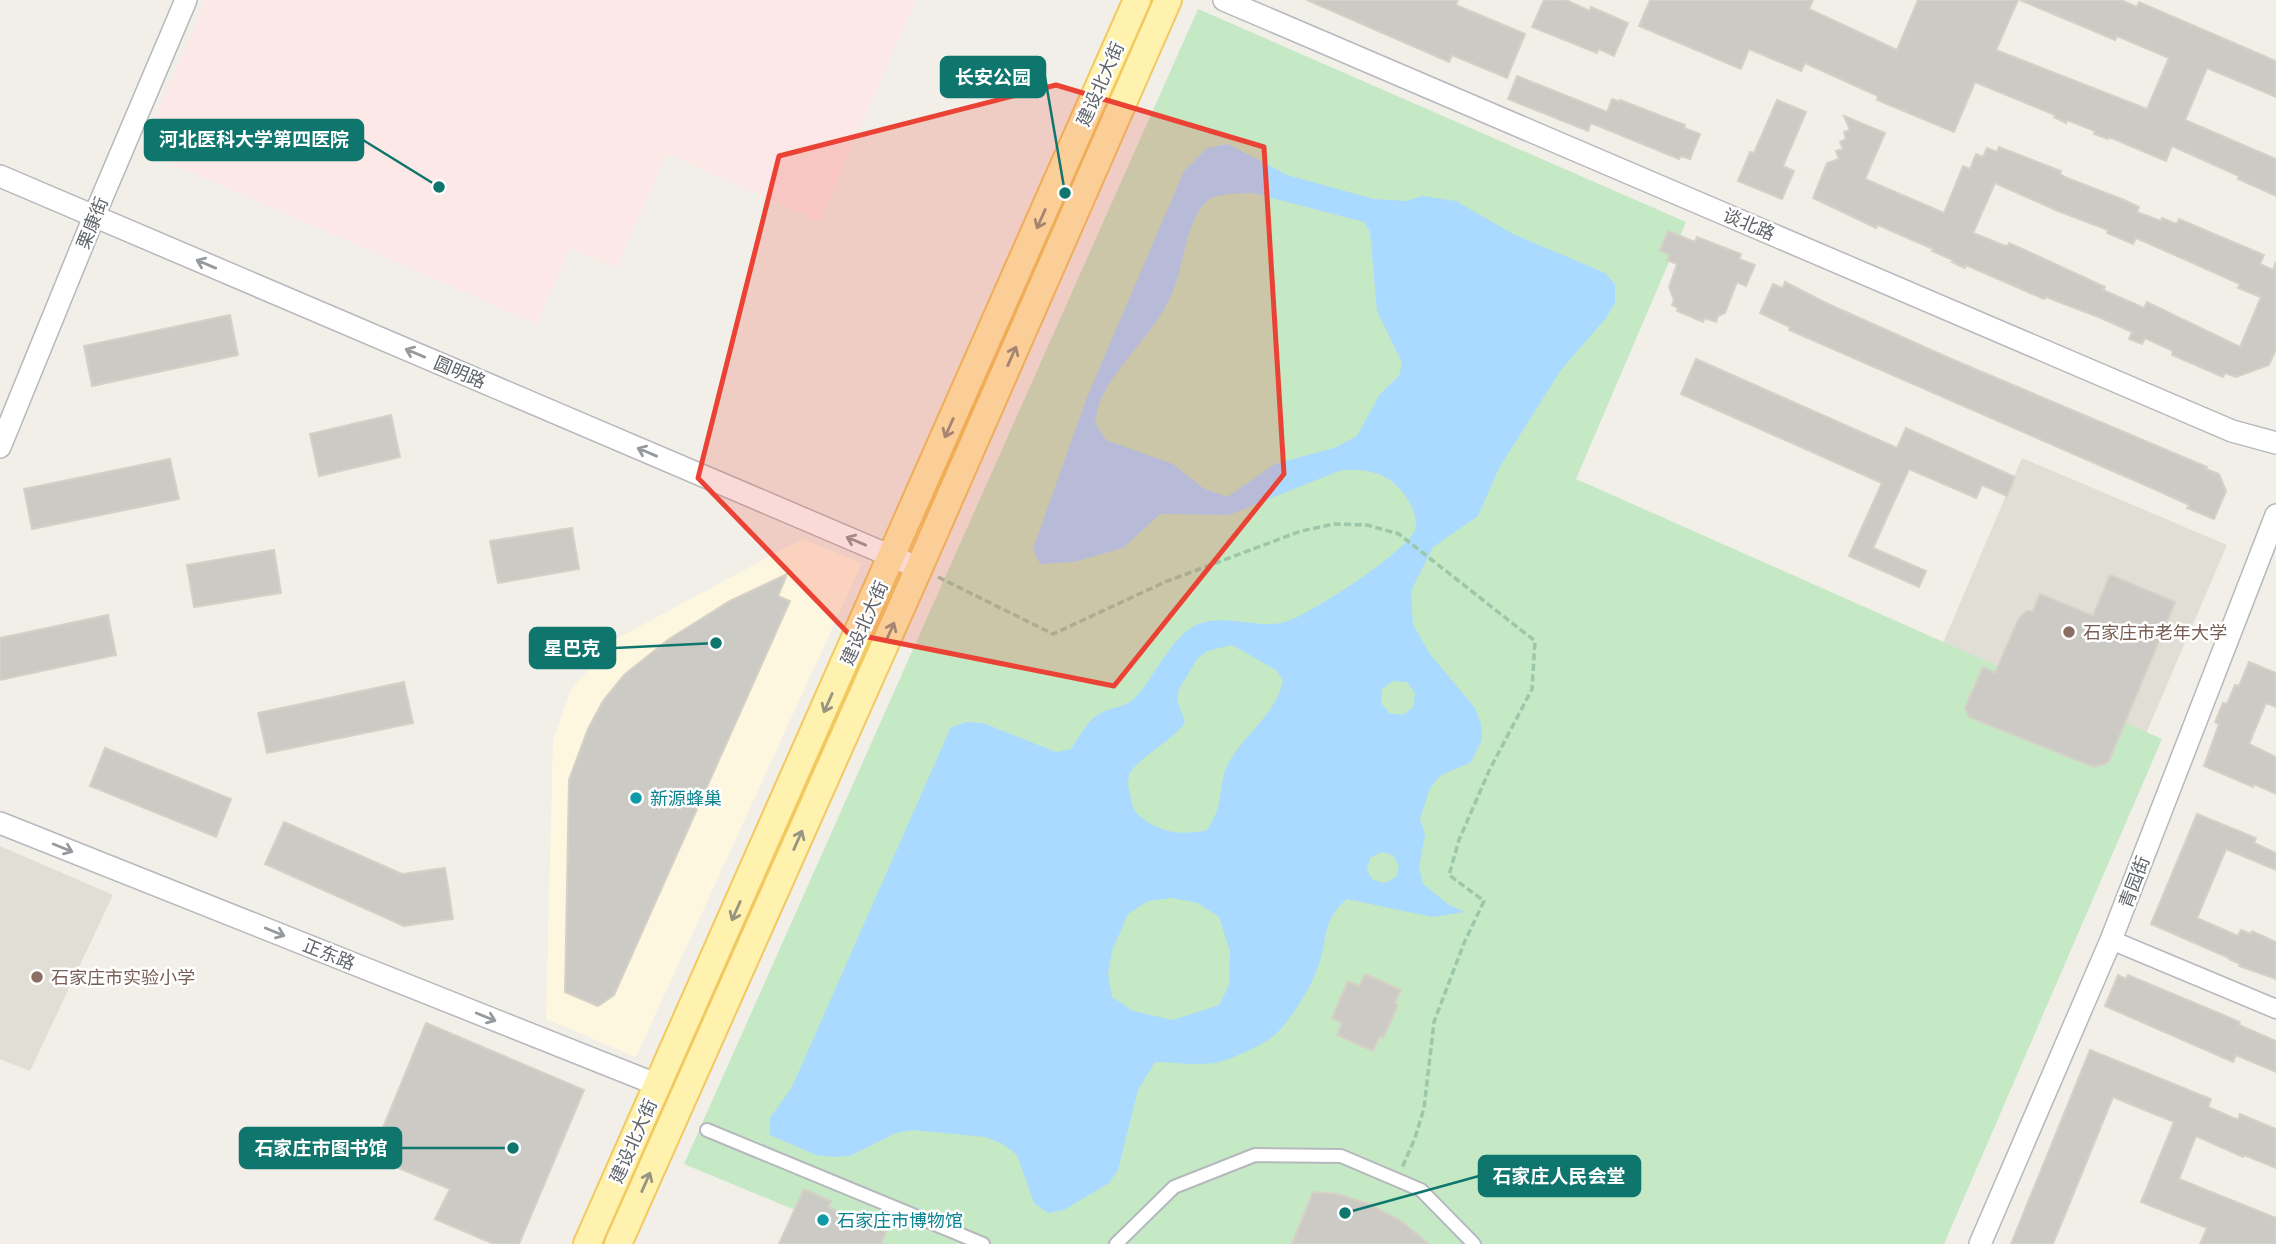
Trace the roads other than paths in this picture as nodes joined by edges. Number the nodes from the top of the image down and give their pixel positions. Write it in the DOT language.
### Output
graph roads {
  1 [pos="186,0"];
  2 [pos="1137,0"];
  3 [pos="1168,0"];
  4 [pos="1224,0"];
  5 [pos="0,176"];
  6 [pos="94,216"];
  7 [pos="2276,443"];
  8 [pos="0,447"];
  9 [pos="2276,515"];
  10 [pos="893,556"];
  11 [pos="919,568"];
  12 [pos="0,823"];
  13 [pos="2111,940"];
  14 [pos="2276,1009"];
  15 [pos="658,1086"];
  16 [pos="707,1130"];
  17 [pos="587,1244"];
  18 [pos="618,1244"];
  19 [pos="983,1244"];
  20 [pos="1116,1244"];
  21 [pos="1474,1244"];
  22 [pos="1980,1244"];
  1 -- 6 [label="street, 栗康街"];
  2 -- 10 [label="main road, 建设北大街, one-way"];
  11 -- 3 [label="main road, 建设北大街, one-way"];
  4 -- 7 [label="street, 谈北路"];
  5 -- 6 [label="street, 圆明路"];
  6 -- 8 [label="street, 栗康街"];
  10 -- 6 [label="street, 圆明路, one-way"];
  9 -- 13 [label="street, 青园街"];
  10 -- 11 [label="street, 圆明路"];
  10 -- 15 [label="main road, 建设北大街, one-way"];
  18 -- 11 [label="main road, 建设北大街, one-way"];
  12 -- 15 [label="street, 正东路, one-way"];
  13 -- 14 [label="street"];
  13 -- 22 [label="street, 青园街"];
  15 -- 17 [label="main road, 建设北大街"];
  16 -- 19 [label="street"];
  20 -- 21 [label="street"];
}
